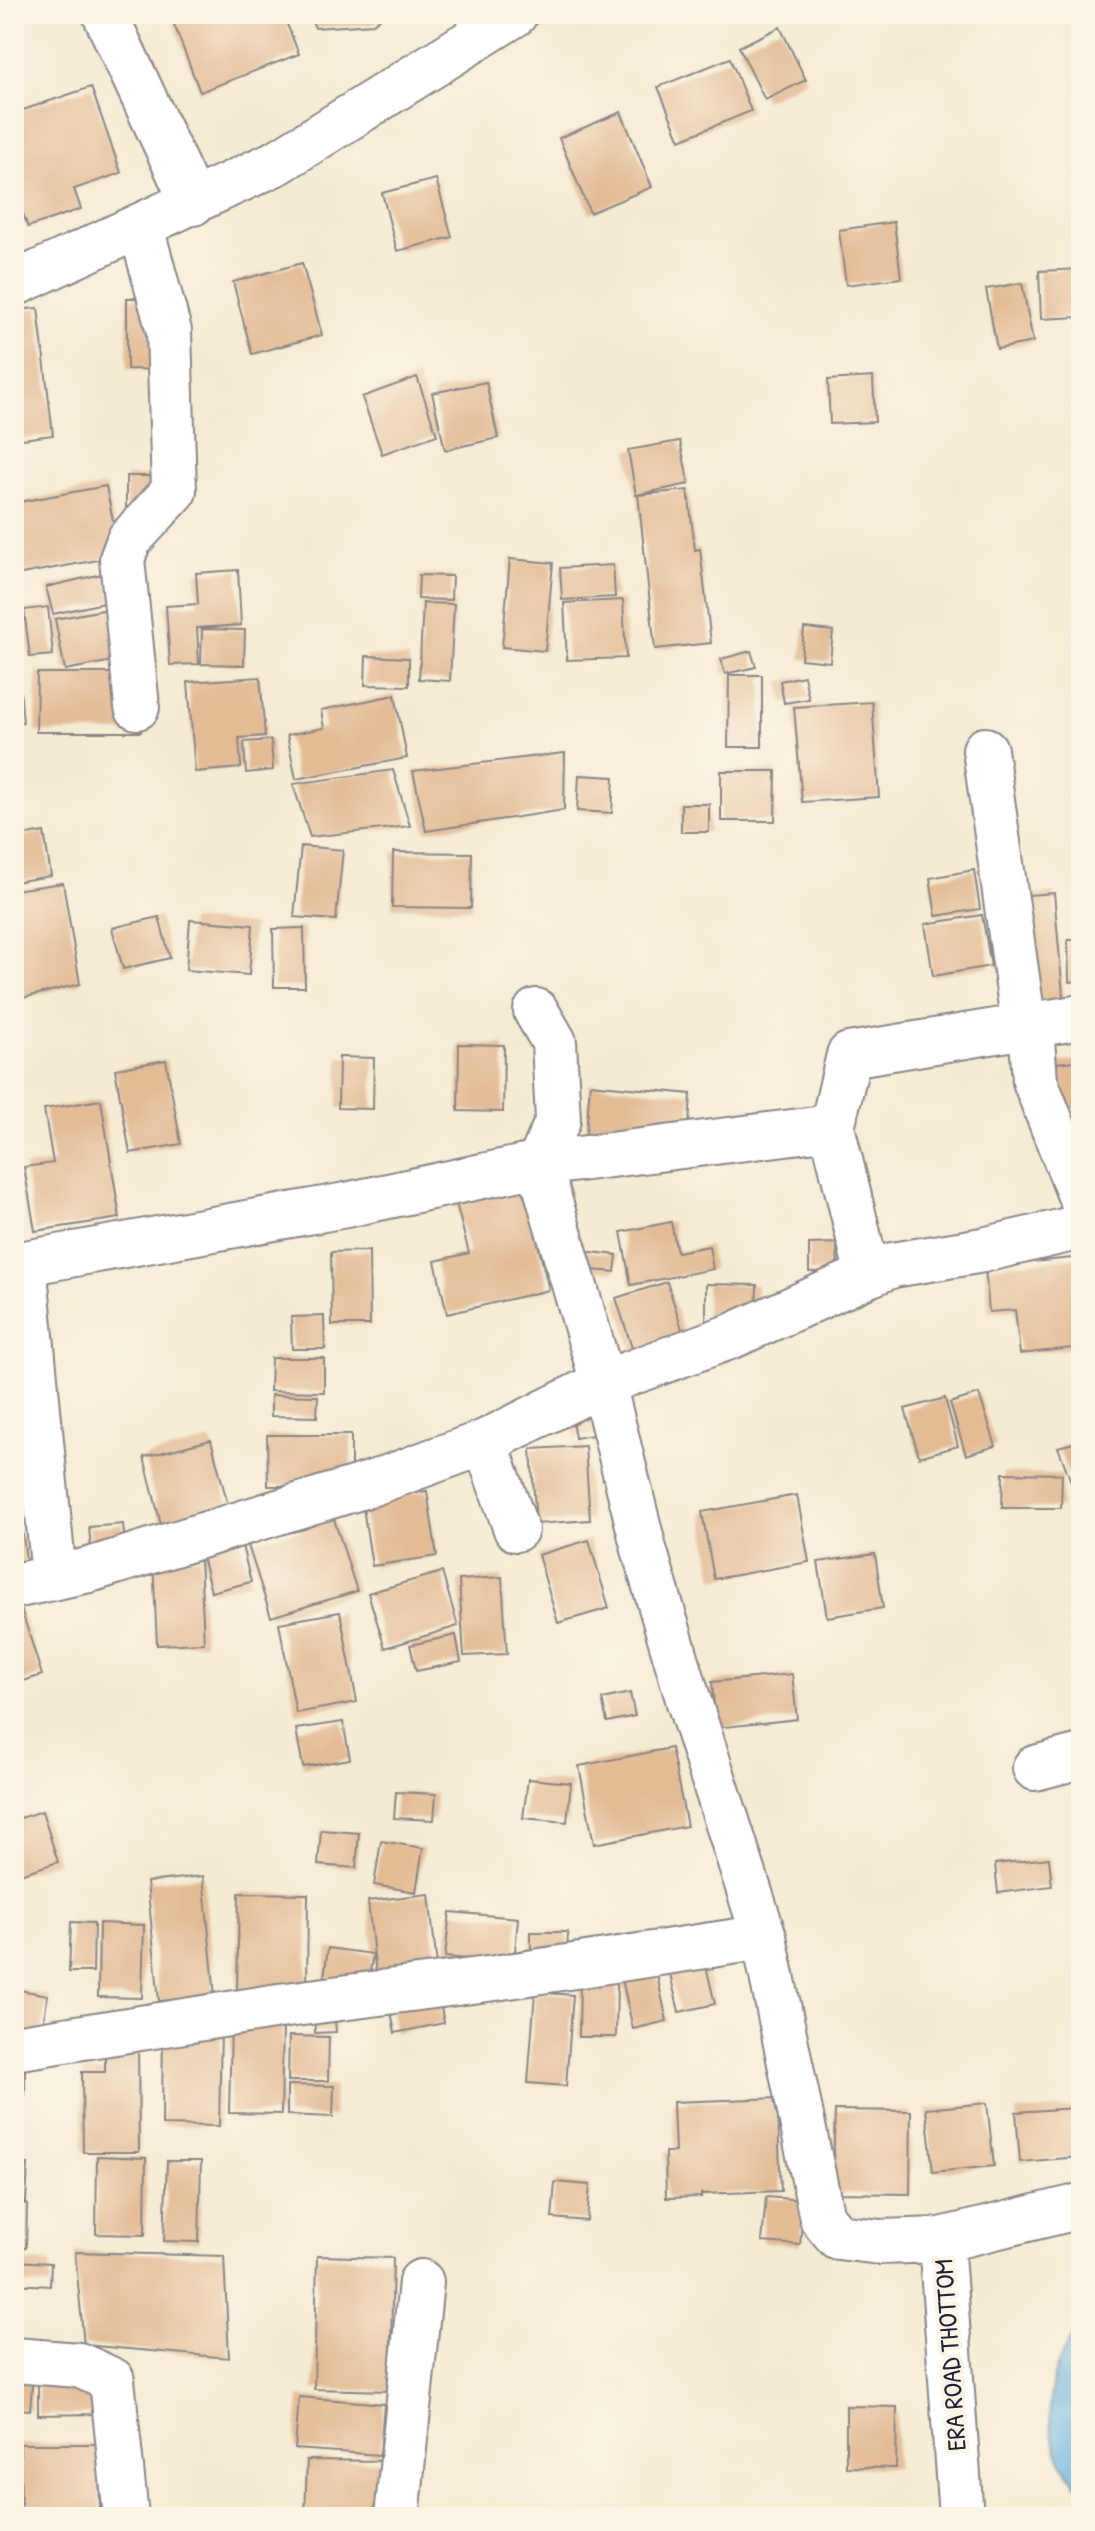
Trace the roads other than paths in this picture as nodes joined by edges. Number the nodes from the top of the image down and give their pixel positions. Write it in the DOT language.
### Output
graph roads {
  1 [pos="105,14"];
  2 [pos="504,17"];
  3 [pos="193,203"];
  4 [pos="141,227"];
  5 [pos="14,284"];
  6 [pos="137,707"];
  7 [pos="985,750"];
  8 [pos="536,1011"];
  9 [pos="1081,1017"];
  10 [pos="1028,1026"];
  11 [pos="832,1127"];
  12 [pos="539,1164"];
  13 [pos="1081,1198"];
  14 [pos="1081,1227"];
  15 [pos="19,1264"];
  16 [pos="868,1275"];
  17 [pos="603,1383"];
  18 [pos="485,1442"];
  19 [pos="516,1529"];
  20 [pos="34,1581"];
  21 [pos="1081,1756"];
  22 [pos="1035,1768"];
  23 [pos="764,1937"];
  24 [pos="14,2048"];
  25 [pos="1081,2206"];
  26 [pos="941,2240"];
  27 [pos="421,2282"];
  28 [pos="14,2360"];
  29 [pos="126,2517"];
  30 [pos="397,2517"];
  31 [pos="961,2517"];
  1 -- 3 [label="street"];
  2 -- 3 [label="street"];
  3 -- 4 [label="street"];
  4 -- 5 [label="street"];
  4 -- 6 [label="street"];
  7 -- 10 [label="street"];
  8 -- 12 [label="street"];
  9 -- 10 [label="street"];
  10 -- 11 [label="street"];
  10 -- 13 [label="street"];
  11 -- 12 [label="street"];
  11 -- 16 [label="street"];
  12 -- 15 [label="street"];
  12 -- 17 [label="street"];
  14 -- 16 [label="street"];
  15 -- 20 [label="street"];
  16 -- 17 [label="street"];
  17 -- 18 [label="street"];
  17 -- 23 [label="street"];
  18 -- 19 [label="street"];
  18 -- 20 [label="street"];
  21 -- 22 [label="street"];
  23 -- 24 [label="street"];
  23 -- 26 [label="street"];
  25 -- 26 [label="street, ERA ROAD THOTTOM"];
  26 -- 31 [label="street, ERA ROAD THOTTOM"];
  27 -- 30 [label="street"];
  28 -- 29 [label="street"];
}
